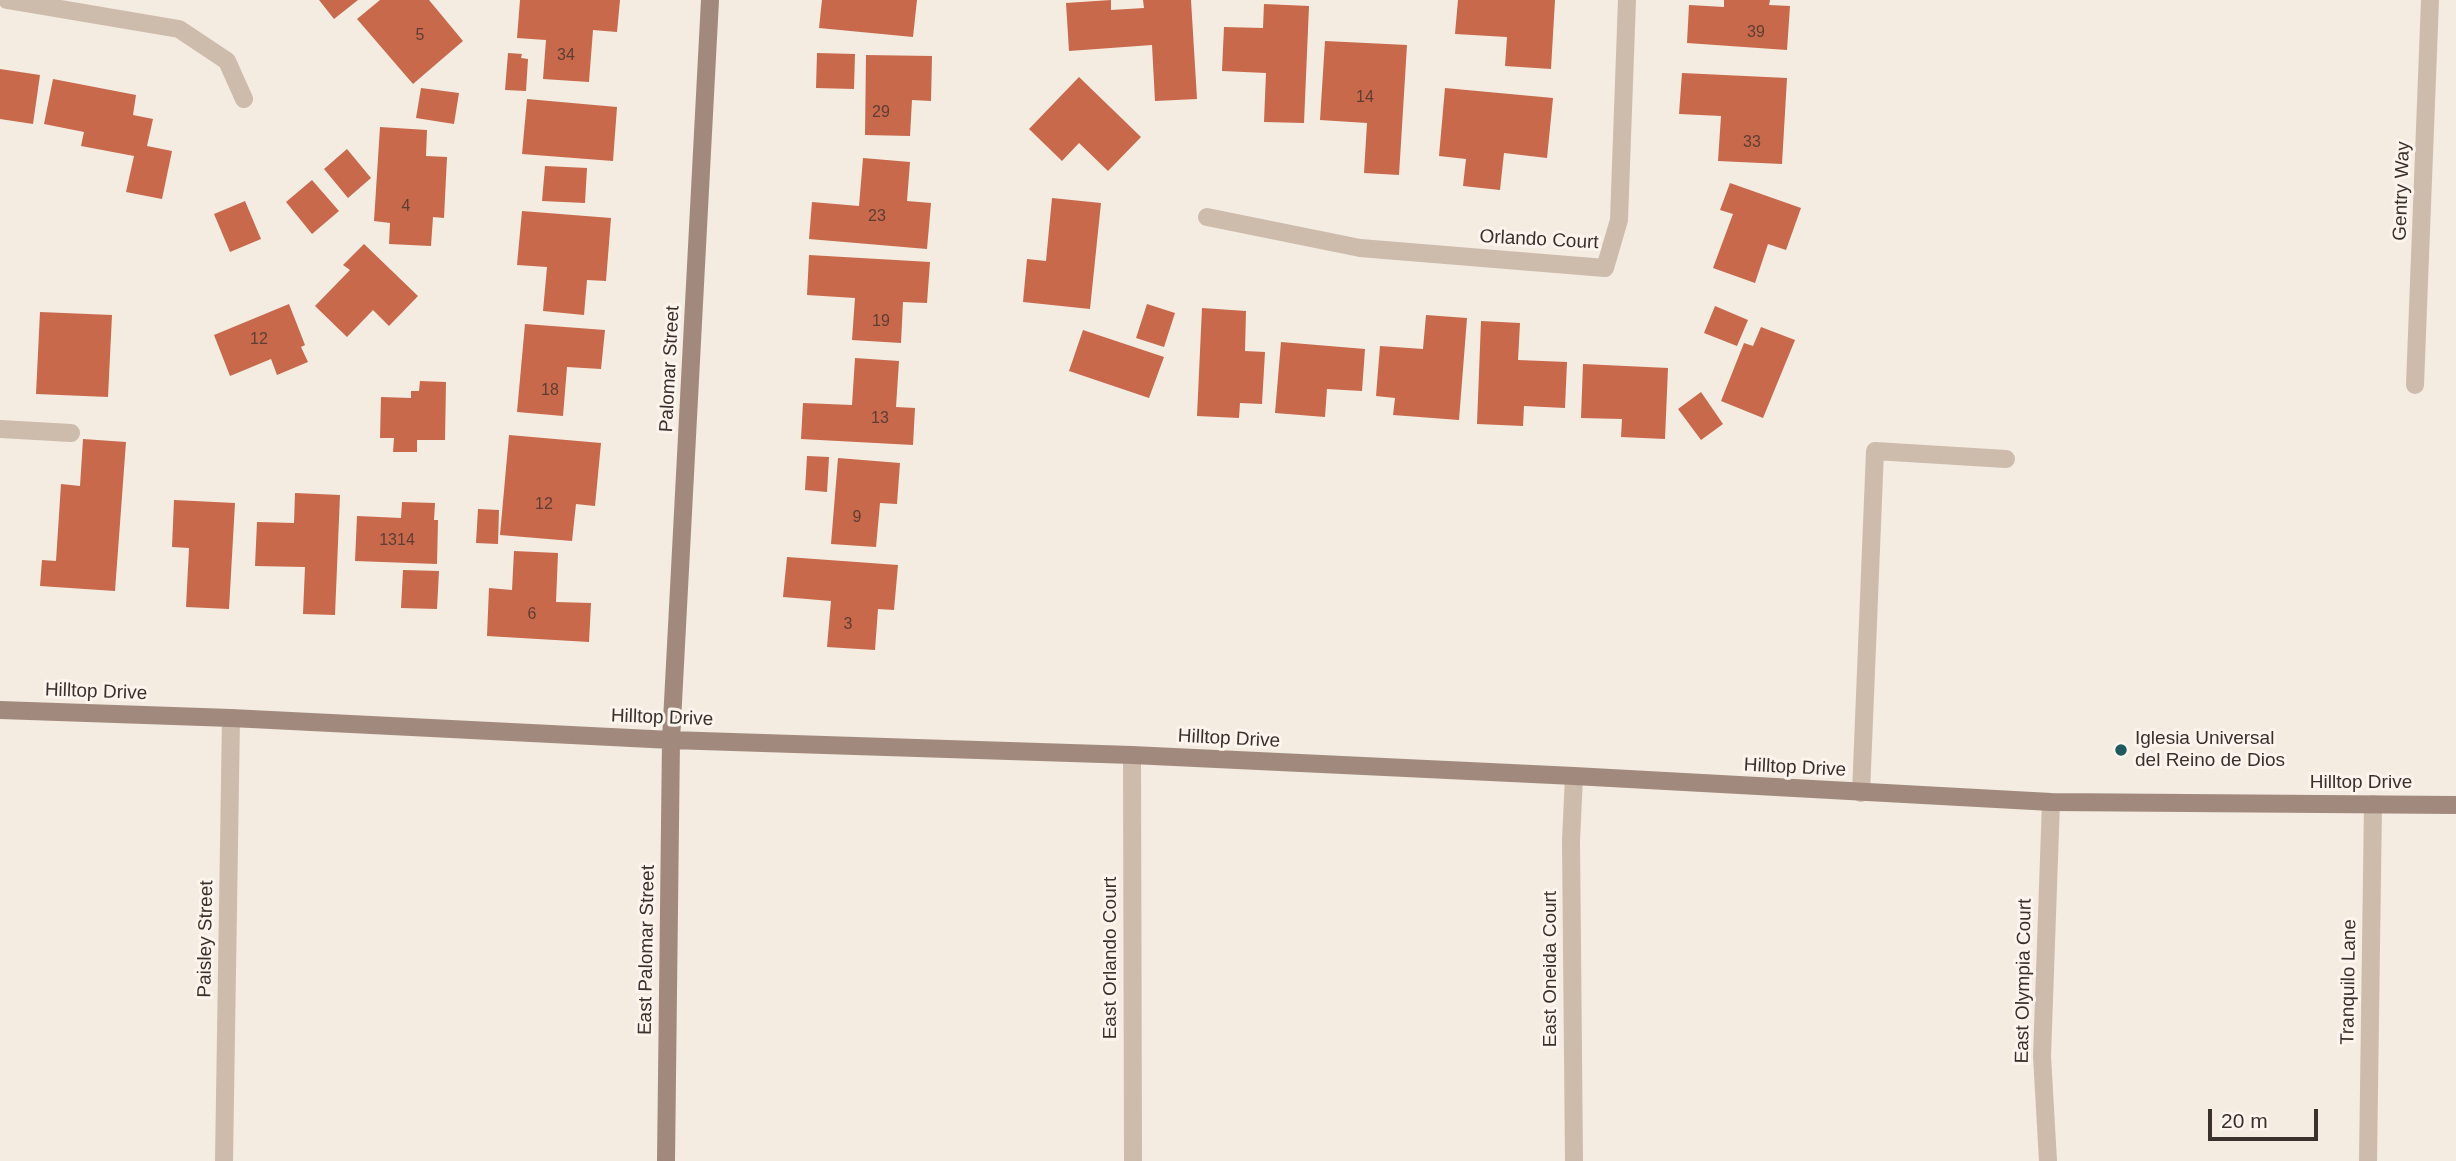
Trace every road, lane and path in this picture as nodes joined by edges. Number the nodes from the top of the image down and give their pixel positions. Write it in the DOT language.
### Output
graph roads {
  1 [pos="7,0"];
  2 [pos="709,0"];
  3 [pos="1627,0"];
  4 [pos="2430,0"];
  5 [pos="243,99"];
  6 [pos="1207,217"];
  7 [pos="2414,385"];
  8 [pos="0,429"];
  9 [pos="71,433"];
  10 [pos="2006,459"];
  11 [pos="0,710"];
  12 [pos="230,718"];
  13 [pos="671,740"];
  14 [pos="1132,755"];
  15 [pos="1574,776"];
  16 [pos="1861,793"];
  17 [pos="2051,802"];
  18 [pos="2373,804"];
  19 [pos="2456,805"];
  20 [pos="224,1161"];
  21 [pos="666,1161"];
  22 [pos="1133,1161"];
  23 [pos="1574,1161"];
  24 [pos="2048,1161"];
  25 [pos="2368,1161"];
  1 -- 5 [label="street"];
  2 -- 13 [label="main road, Palomar Street"];
  3 -- 6 [label="street, Orlando Court"];
  4 -- 7 [label="street, Gentry Way"];
  8 -- 9 [label="street"];
  10 -- 16 [label="street"];
  11 -- 12 [label="main road, Hilltop Drive"];
  12 -- 13 [label="main road, Hilltop Drive"];
  12 -- 20 [label="street, Paisley Street"];
  13 -- 14 [label="main road, Hilltop Drive"];
  13 -- 21 [label="main road, East Palomar Street"];
  14 -- 15 [label="main road, Hilltop Drive"];
  14 -- 22 [label="street, East Orlando Court"];
  15 -- 16 [label="main road, Hilltop Drive"];
  15 -- 23 [label="street, East Oneida Court"];
  16 -- 17 [label="main road, Hilltop Drive"];
  17 -- 18 [label="main road, Hilltop Drive"];
  17 -- 24 [label="street, East Olympia Court"];
  18 -- 19 [label="main road, Hilltop Drive"];
  18 -- 25 [label="street, Tranquilo Lane"];
}
